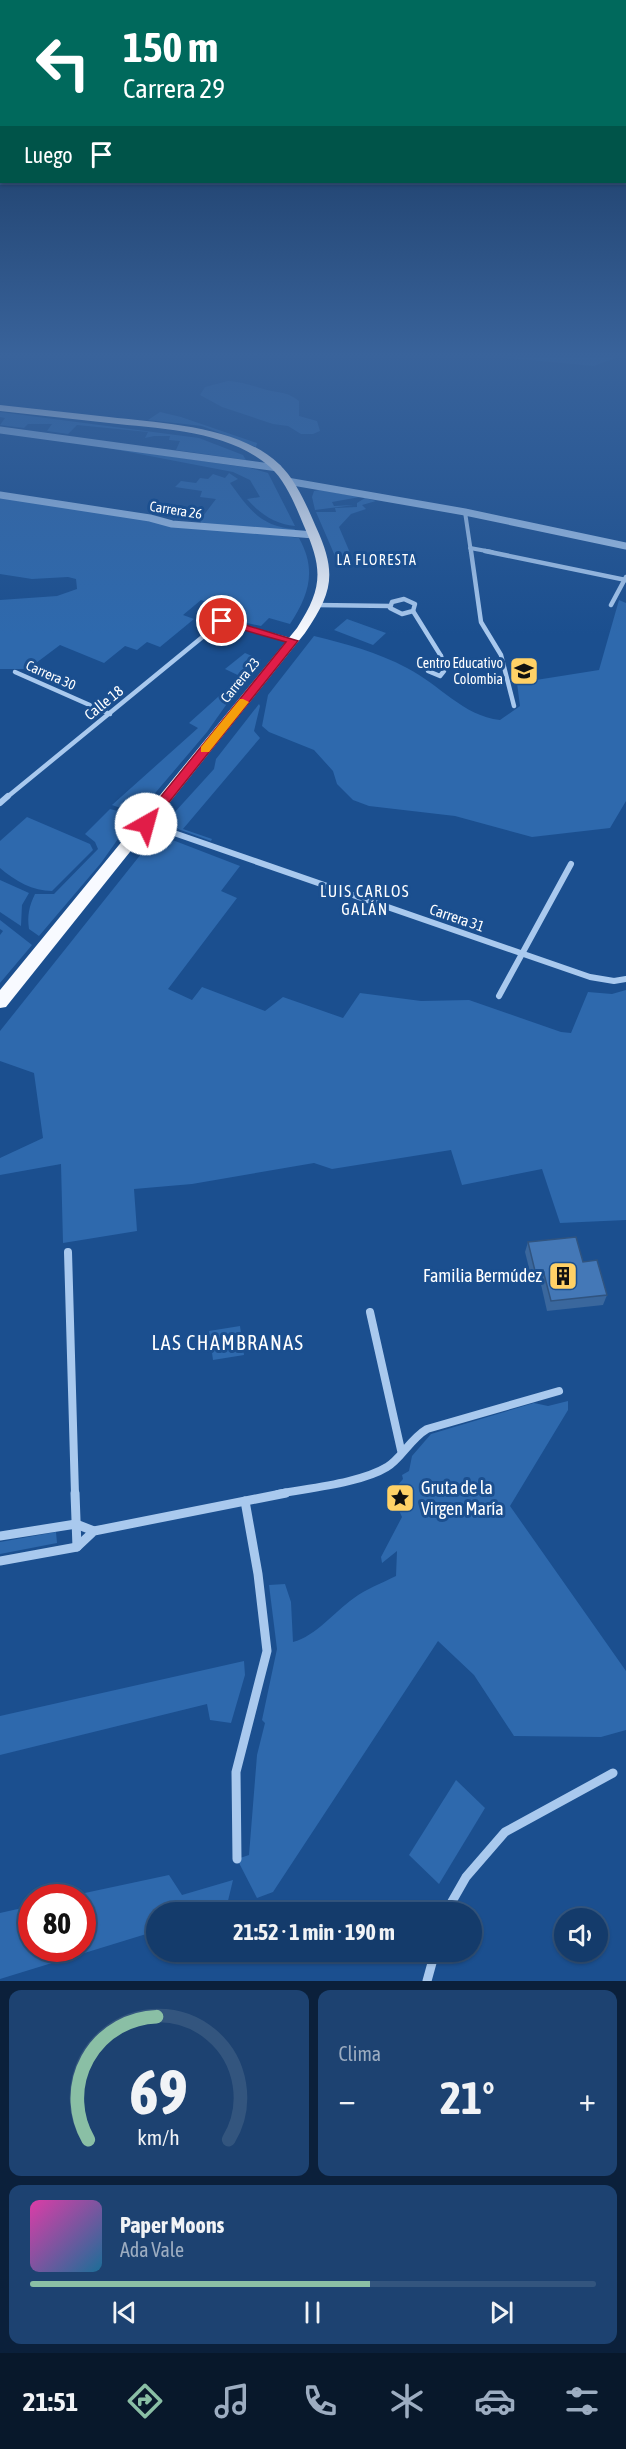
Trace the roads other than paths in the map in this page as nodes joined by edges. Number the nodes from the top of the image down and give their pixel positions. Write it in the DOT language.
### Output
graph roads {
  1 [pos="142,449"];
  2 [pos="248,449"];
  3 [pos="278,468"];
  4 [pos="287,481"];
  5 [pos="0,495"];
  6 [pos="465,512"];
  7 [pos="314,535"];
  8 [pos="626,546"];
  9 [pos="470,548"];
  10 [pos="625,579"];
  11 [pos="317,605"];
  12 [pos="611,605"];
  13 [pos="390,606"];
  14 [pos="414,611"];
  15 [pos="292,641"];
  16 [pos="441,656"];
  17 [pos="15,672"];
  18 [pos="514,706"];
  19 [pos="110,714"];
  20 [pos="0,803"];
  21 [pos="146,824"];
  22 [pos="571,864"];
  23 [pos="522,953"];
  24 [pos="626,979"];
  25 [pos="499,996"];
  26 [pos="0,1002"];
  27 [pos="68,1252"];
  28 [pos="370,1312"];
  29 [pos="559,1391"];
  30 [pos="401,1450"];
  31 [pos="245,1501"];
  32 [pos="76,1524"];
  33 [pos="94,1531"];
  34 [pos="0,1536"];
  35 [pos="77,1547"];
  36 [pos="0,1562"];
  37 [pos="614,1773"];
  38 [pos="237,1859"];
  39 [pos="452,1902"];
  40 [pos="432,1962"];
  41 [pos="427,1981"];
  1 -- 3 [label="street"];
  2 -- 3 [label="highway, Carrera 23"];
  3 -- 4 [label="highway, Carrera 23"];
  4 -- 6 [label="street"];
  4 -- 7 [label="highway, Carrera 23"];
  5 -- 7 [label="street, Carrera 26"];
  6 -- 8 [label="street"];
  6 -- 9 [label="street"];
  7 -- 11 [label="highway, Carrera 23"];
  9 -- 10 [label="street"];
  9 -- 18 [label="street"];
  10 -- 12 [label="street"];
  11 -- 13 [label="street"];
  11 -- 15 [label="highway, Carrera 23"];
  13 -- 14 [label="street"];
  13 -- 14 [label="street"];
  14 -- 16 [label="street"];
  15 -- 19 [label="street, Calle 18"];
  15 -- 21 [label="highway, Carrera 23"];
  16 -- 16 [label="street"];
  17 -- 19 [label="street, Carrera 30"];
  19 -- 20 [label="street, Calle 18"];
  21 -- 23 [label="street, Carrera 31"];
  21 -- 26 [label="highway, Carrera 23"];
  22 -- 23 [label="street"];
  23 -- 24 [label="street, Carrera 31"];
  23 -- 25 [label="street"];
  27 -- 32 [label="street"];
  28 -- 30 [label="street"];
  29 -- 30 [label="street"];
  30 -- 31 [label="street"];
  31 -- 33 [label="street"];
  31 -- 38 [label="street"];
  32 -- 33 [label="street"];
  32 -- 34 [label="street"];
  32 -- 35 [label="street"];
  33 -- 35 [label="street"];
  35 -- 36 [label="street"];
  37 -- 39 [label="street"];
  40 -- 41 [label="street"];
}
